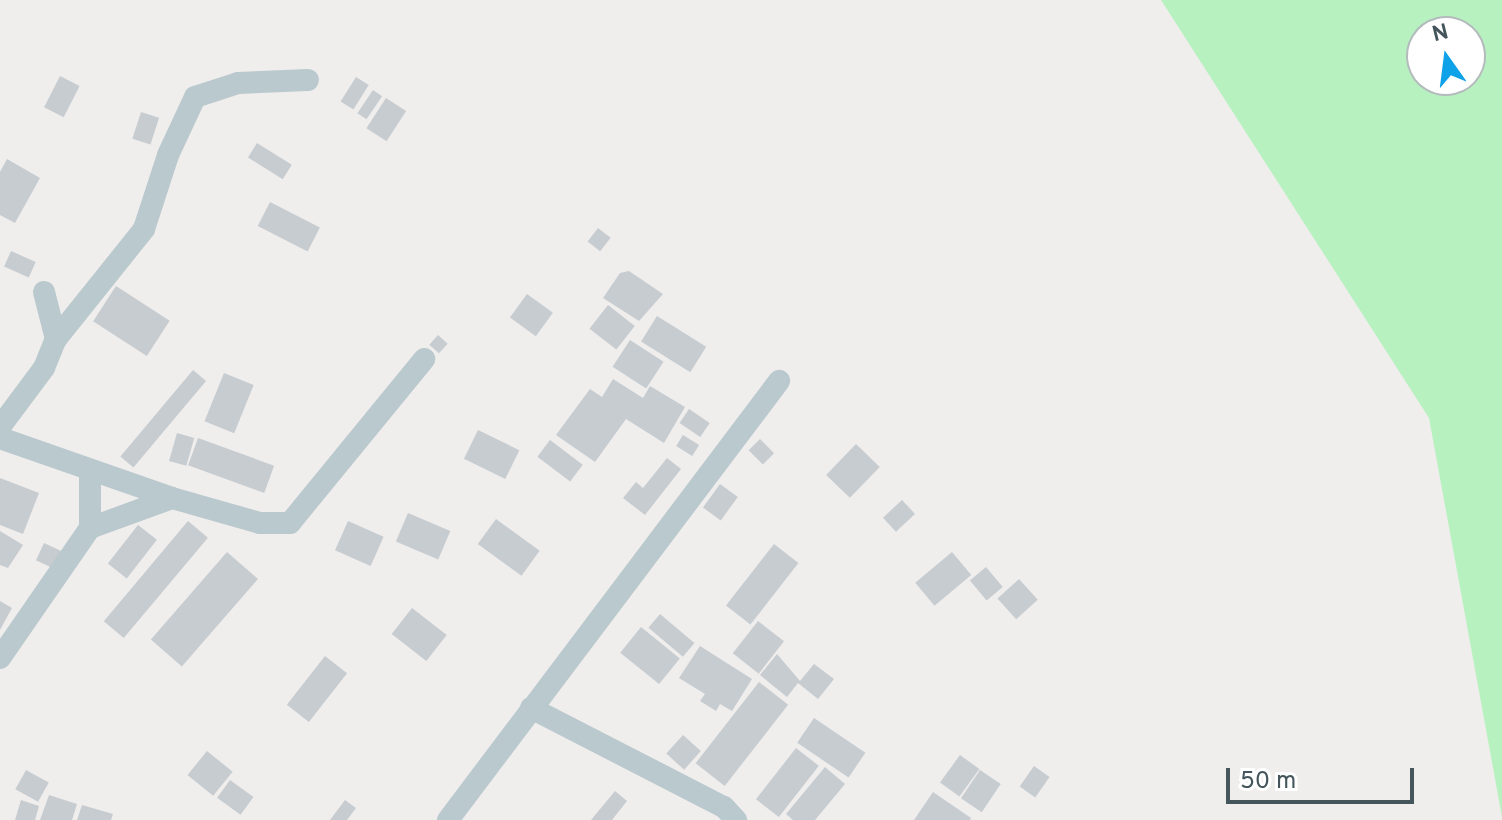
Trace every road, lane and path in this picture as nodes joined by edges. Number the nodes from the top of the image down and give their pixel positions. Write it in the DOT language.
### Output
graph roads {
  1 [pos="308,80"];
  2 [pos="44,292"];
  3 [pos="56,339"];
  4 [pos="424,359"];
  5 [pos="779,381"];
  6 [pos="0,427"];
  7 [pos="0,438"];
  8 [pos="90,472"];
  9 [pos="172,498"];
  10 [pos="90,528"];
  11 [pos="0,658"];
  12 [pos="531,708"];
  13 [pos="448,820"];
  14 [pos="736,820"];
  1 -- 3 [label="street"];
  2 -- 3 [label="street"];
  3 -- 6 [label="street"];
  4 -- 9 [label="street"];
  5 -- 12 [label="street"];
  7 -- 8 [label="street"];
  8 -- 9 [label="street"];
  8 -- 10 [label="street"];
  9 -- 10 [label="street"];
  10 -- 11 [label="street"];
  12 -- 13 [label="street"];
  12 -- 14 [label="street"];
}
